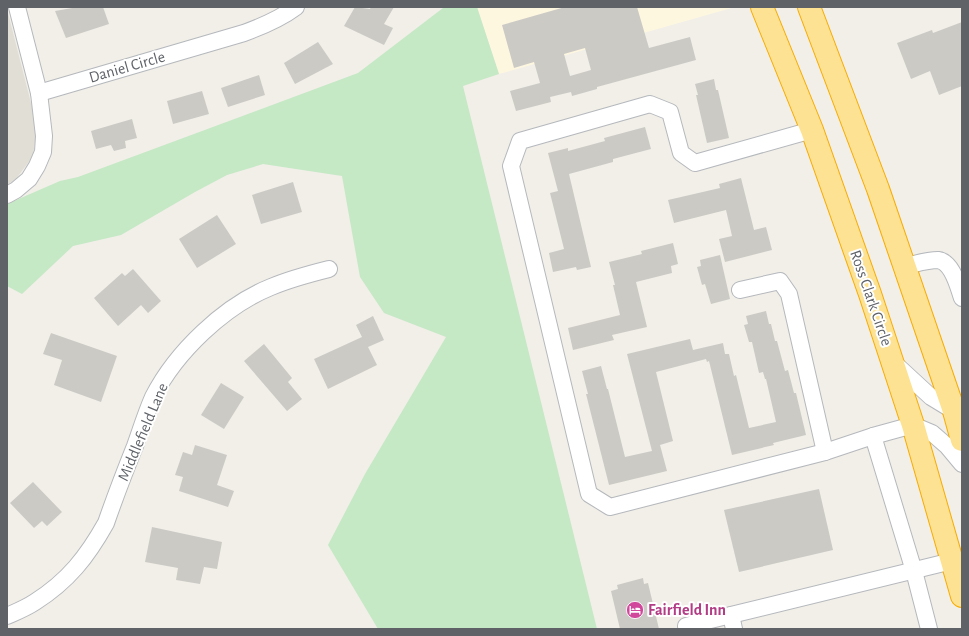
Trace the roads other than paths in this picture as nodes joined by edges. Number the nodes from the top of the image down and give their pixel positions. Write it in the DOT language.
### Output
graph roads {
  1 [pos="17,7"];
  2 [pos="296,7"];
  3 [pos="762,7"];
  4 [pos="808,7"];
  5 [pos="38,93"];
  6 [pos="812,130"];
  7 [pos="7,195"];
  8 [pos="904,266"];
  9 [pos="329,268"];
  10 [pos="740,290"];
  11 [pos="962,298"];
  12 [pos="892,361"];
  13 [pos="958,410"];
  14 [pos="914,425"];
  15 [pos="873,436"];
  16 [pos="962,440"];
  17 [pos="825,452"];
  18 [pos="962,464"];
  19 [pos="952,561"];
  20 [pos="914,571"];
  21 [pos="962,596"];
  22 [pos="7,616"];
  23 [pos="732,622"];
  24 [pos="686,626"];
  25 [pos="930,629"];
  1 -- 5 [label="street"];
  2 -- 5 [label="street, Daniel Circle"];
  3 -- 6 [label="highway, Ross Clark Circle"];
  4 -- 8 [label="highway"];
  5 -- 7 [label="street"];
  6 -- 12 [label="highway, Ross Clark Circle"];
  6 -- 17 [label="street"];
  8 -- 11 [label="street"];
  8 -- 13 [label="highway"];
  9 -- 22 [label="street, Middlefield Lane"];
  10 -- 17 [label="street"];
  12 -- 13 [label="street"];
  12 -- 14 [label="highway, Ross Clark Circle"];
  13 -- 16 [label="highway"];
  14 -- 15 [label="street"];
  14 -- 18 [label="street"];
  14 -- 19 [label="highway, Ross Clark Circle"];
  15 -- 17 [label="street"];
  15 -- 20 [label="street"];
  19 -- 20 [label="street"];
  19 -- 21 [label="highway, Ross Clark Circle"];
  20 -- 23 [label="street"];
  20 -- 25 [label="street"];
  23 -- 24 [label="street"];
}
